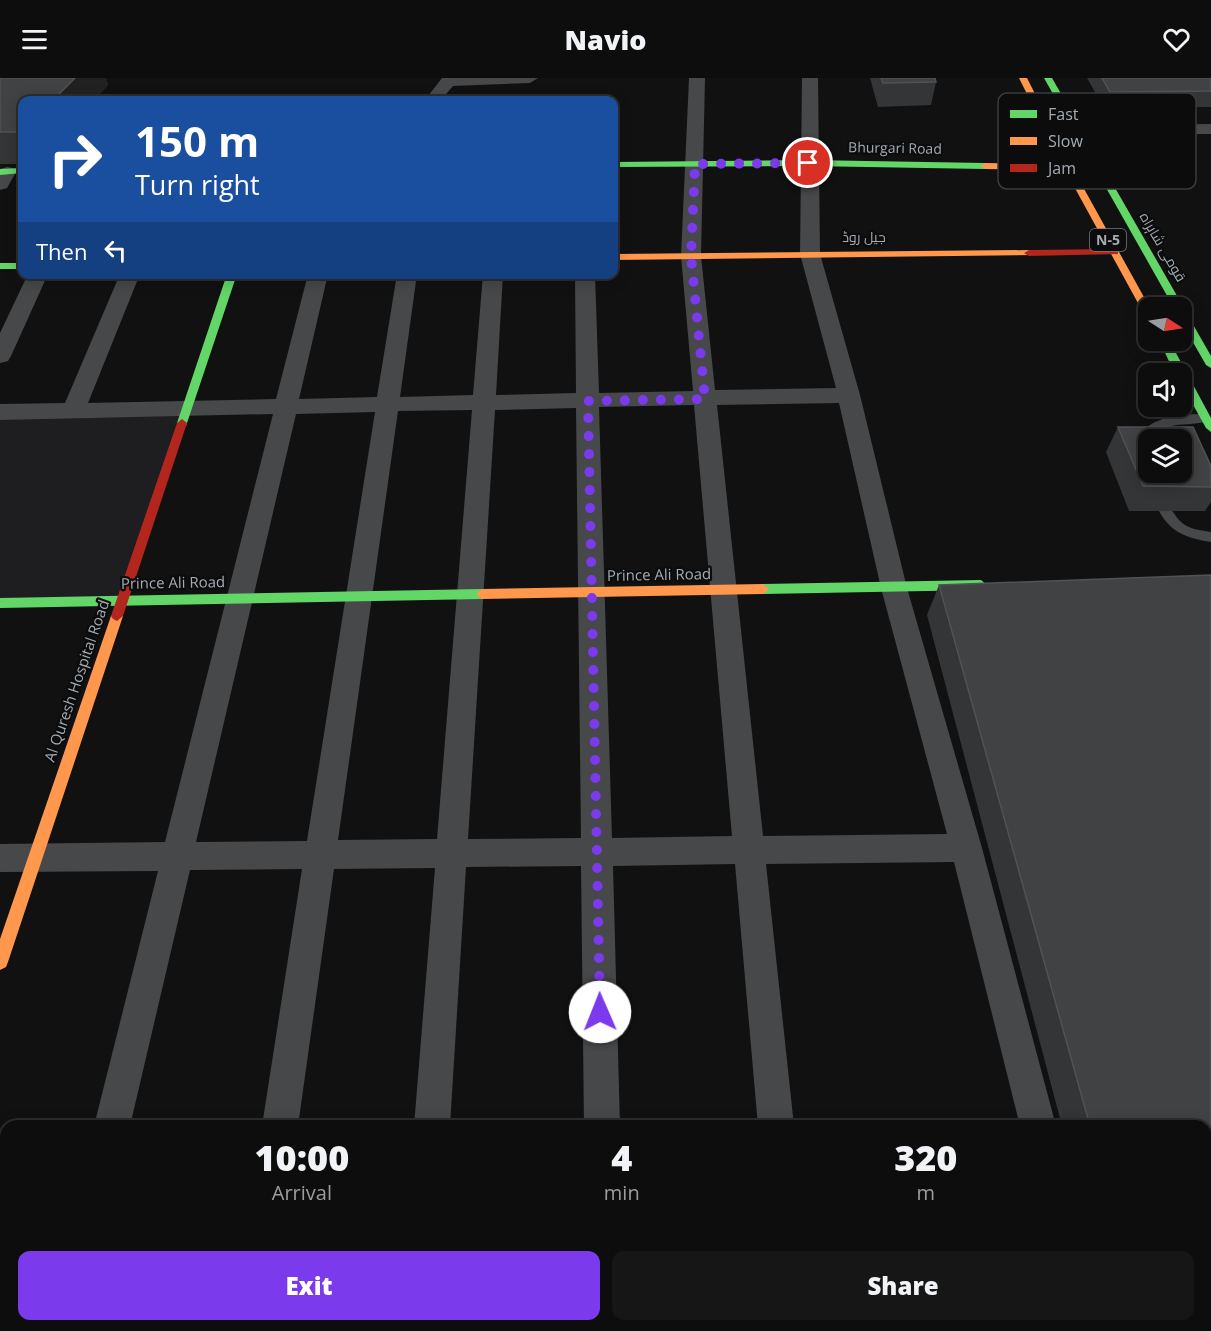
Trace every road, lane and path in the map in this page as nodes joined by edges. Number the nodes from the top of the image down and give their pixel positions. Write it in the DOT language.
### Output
graph roads {
  1 [pos="530,78"];
  2 [pos="697,78"];
  3 [pos="810,78"];
  4 [pos="1023,78"];
  5 [pos="1048,78"];
  6 [pos="442,89"];
  7 [pos="1031,93"];
  8 [pos="1056,93"];
  9 [pos="1196,129"];
  10 [pos="1211,129"];
  11 [pos="808,163"];
  12 [pos="695,164"];
  13 [pos="618,165"];
  14 [pos="998,166"];
  15 [pos="1080,189"];
  16 [pos="1109,189"];
  17 [pos="1114,252"];
  18 [pos="810,254"];
  19 [pos="691,256"];
  20 [pos="618,257"];
  21 [pos="0,266"];
  22 [pos="18,266"];
  23 [pos="36,279"];
  24 [pos="128,279"];
  25 [pos="230,279"];
  26 [pos="317,279"];
  27 [pos="406,279"];
  28 [pos="493,279"];
  29 [pos="585,279"];
  30 [pos="1139,297"];
  31 [pos="1173,297"];
  32 [pos="1192,337"];
  33 [pos="0,356"];
  34 [pos="1211,365"];
  35 [pos="1192,393"];
  36 [pos="849,395"];
  37 [pos="705,399"];
  38 [pos="588,401"];
  39 [pos="484,403"];
  40 [pos="388,405"];
  41 [pos="286,408"];
  42 [pos="186,410"];
  43 [pos="73,411"];
  44 [pos="0,412"];
  45 [pos="1208,423"];
  46 [pos="1153,429"];
  47 [pos="1166,511"];
  48 [pos="1211,537"];
  49 [pos="1000,584"];
  50 [pos="894,588"];
  51 [pos="724,591"];
  52 [pos="592,593"];
  53 [pos="470,595"];
  54 [pos="359,597"];
  55 [pos="240,599"];
  56 [pos="122,601"];
  57 [pos="0,603"];
  58 [pos="966,848"];
  59 [pos="749,850"];
  60 [pos="597,852"];
  61 [pos="451,853"];
  62 [pos="321,854"];
  63 [pos="178,856"];
  64 [pos="36,857"];
  65 [pos="0,858"];
  66 [pos="0,962"];
  67 [pos="113,1120"];
  68 [pos="281,1120"];
  69 [pos="432,1120"];
  70 [pos="603,1120"];
  71 [pos="775,1120"];
  72 [pos="1036,1120"];
  1 -- 6 [label="street"];
  2 -- 12 [label="street"];
  3 -- 11 [label="street"];
  4 -- 7 [label="main road, N-5"];
  5 -- 8 [label="main road, قومی شاہراہ / N-5"];
  9 -- 10 [label="street"];
  11 -- 12 [label="main road, Bhurgari Road"];
  11 -- 14 [label="main road, Bhurgari Road"];
  11 -- 18 [label="street"];
  12 -- 13 [label="main road, Bhurgari Road"];
  12 -- 19 [label="street"];
  15 -- 17 [label="main road, N-5"];
  16 -- 31 [label="main road, قومی شاہراہ / N-5"];
  17 -- 18 [label="main road, جیل روڈ"];
  17 -- 30 [label="main road, N-5"];
  18 -- 19 [label="main road, جیل روڈ"];
  18 -- 36 [label="street"];
  19 -- 20 [label="main road, جیل روڈ"];
  19 -- 37 [label="street"];
  21 -- 22 [label="main road"];
  23 -- 33 [label="street"];
  24 -- 43 [label="street"];
  25 -- 42 [label="main road, Al Quresh Hospital Road"];
  26 -- 41 [label="street"];
  27 -- 40 [label="street"];
  28 -- 39 [label="street"];
  29 -- 38 [label="street"];
  32 -- 34 [label="main road"];
  35 -- 45 [label="main road"];
  36 -- 37 [label="street"];
  36 -- 50 [label="street"];
  37 -- 38 [label="street"];
  37 -- 51 [label="street"];
  38 -- 39 [label="street"];
  38 -- 52 [label="street"];
  39 -- 40 [label="street"];
  39 -- 53 [label="street"];
  40 -- 41 [label="street"];
  40 -- 54 [label="street"];
  41 -- 42 [label="street"];
  41 -- 55 [label="street"];
  42 -- 43 [label="street"];
  42 -- 56 [label="main road, Al Quresh Hospital Road"];
  43 -- 44 [label="street"];
  45 -- 46 [label="lane"];
  47 -- 48 [label="lane"];
  49 -- 50 [label="main road, Prince Ali Road"];
  50 -- 51 [label="main road, Prince Ali Road"];
  50 -- 58 [label="street"];
  51 -- 52 [label="main road, Prince Ali Road"];
  51 -- 59 [label="street"];
  52 -- 53 [label="main road, Prince Ali Road"];
  52 -- 60 [label="street"];
  53 -- 54 [label="main road, Prince Ali Road"];
  53 -- 61 [label="street"];
  54 -- 55 [label="main road, Prince Ali Road"];
  54 -- 62 [label="street"];
  55 -- 56 [label="main road, Prince Ali Road"];
  55 -- 63 [label="street"];
  56 -- 57 [label="main road, Prince Ali Road"];
  56 -- 64 [label="main road, Al Quresh Hospital Road"];
  58 -- 59 [label="street"];
  58 -- 72 [label="street"];
  59 -- 60 [label="street"];
  59 -- 71 [label="street"];
  60 -- 61 [label="street"];
  60 -- 70 [label="street"];
  61 -- 62 [label="street"];
  61 -- 69 [label="street"];
  62 -- 63 [label="street"];
  62 -- 68 [label="street"];
  63 -- 64 [label="street"];
  63 -- 67 [label="street"];
  64 -- 65 [label="street"];
  64 -- 66 [label="main road, Al Quresh Hospital Road"];
}
